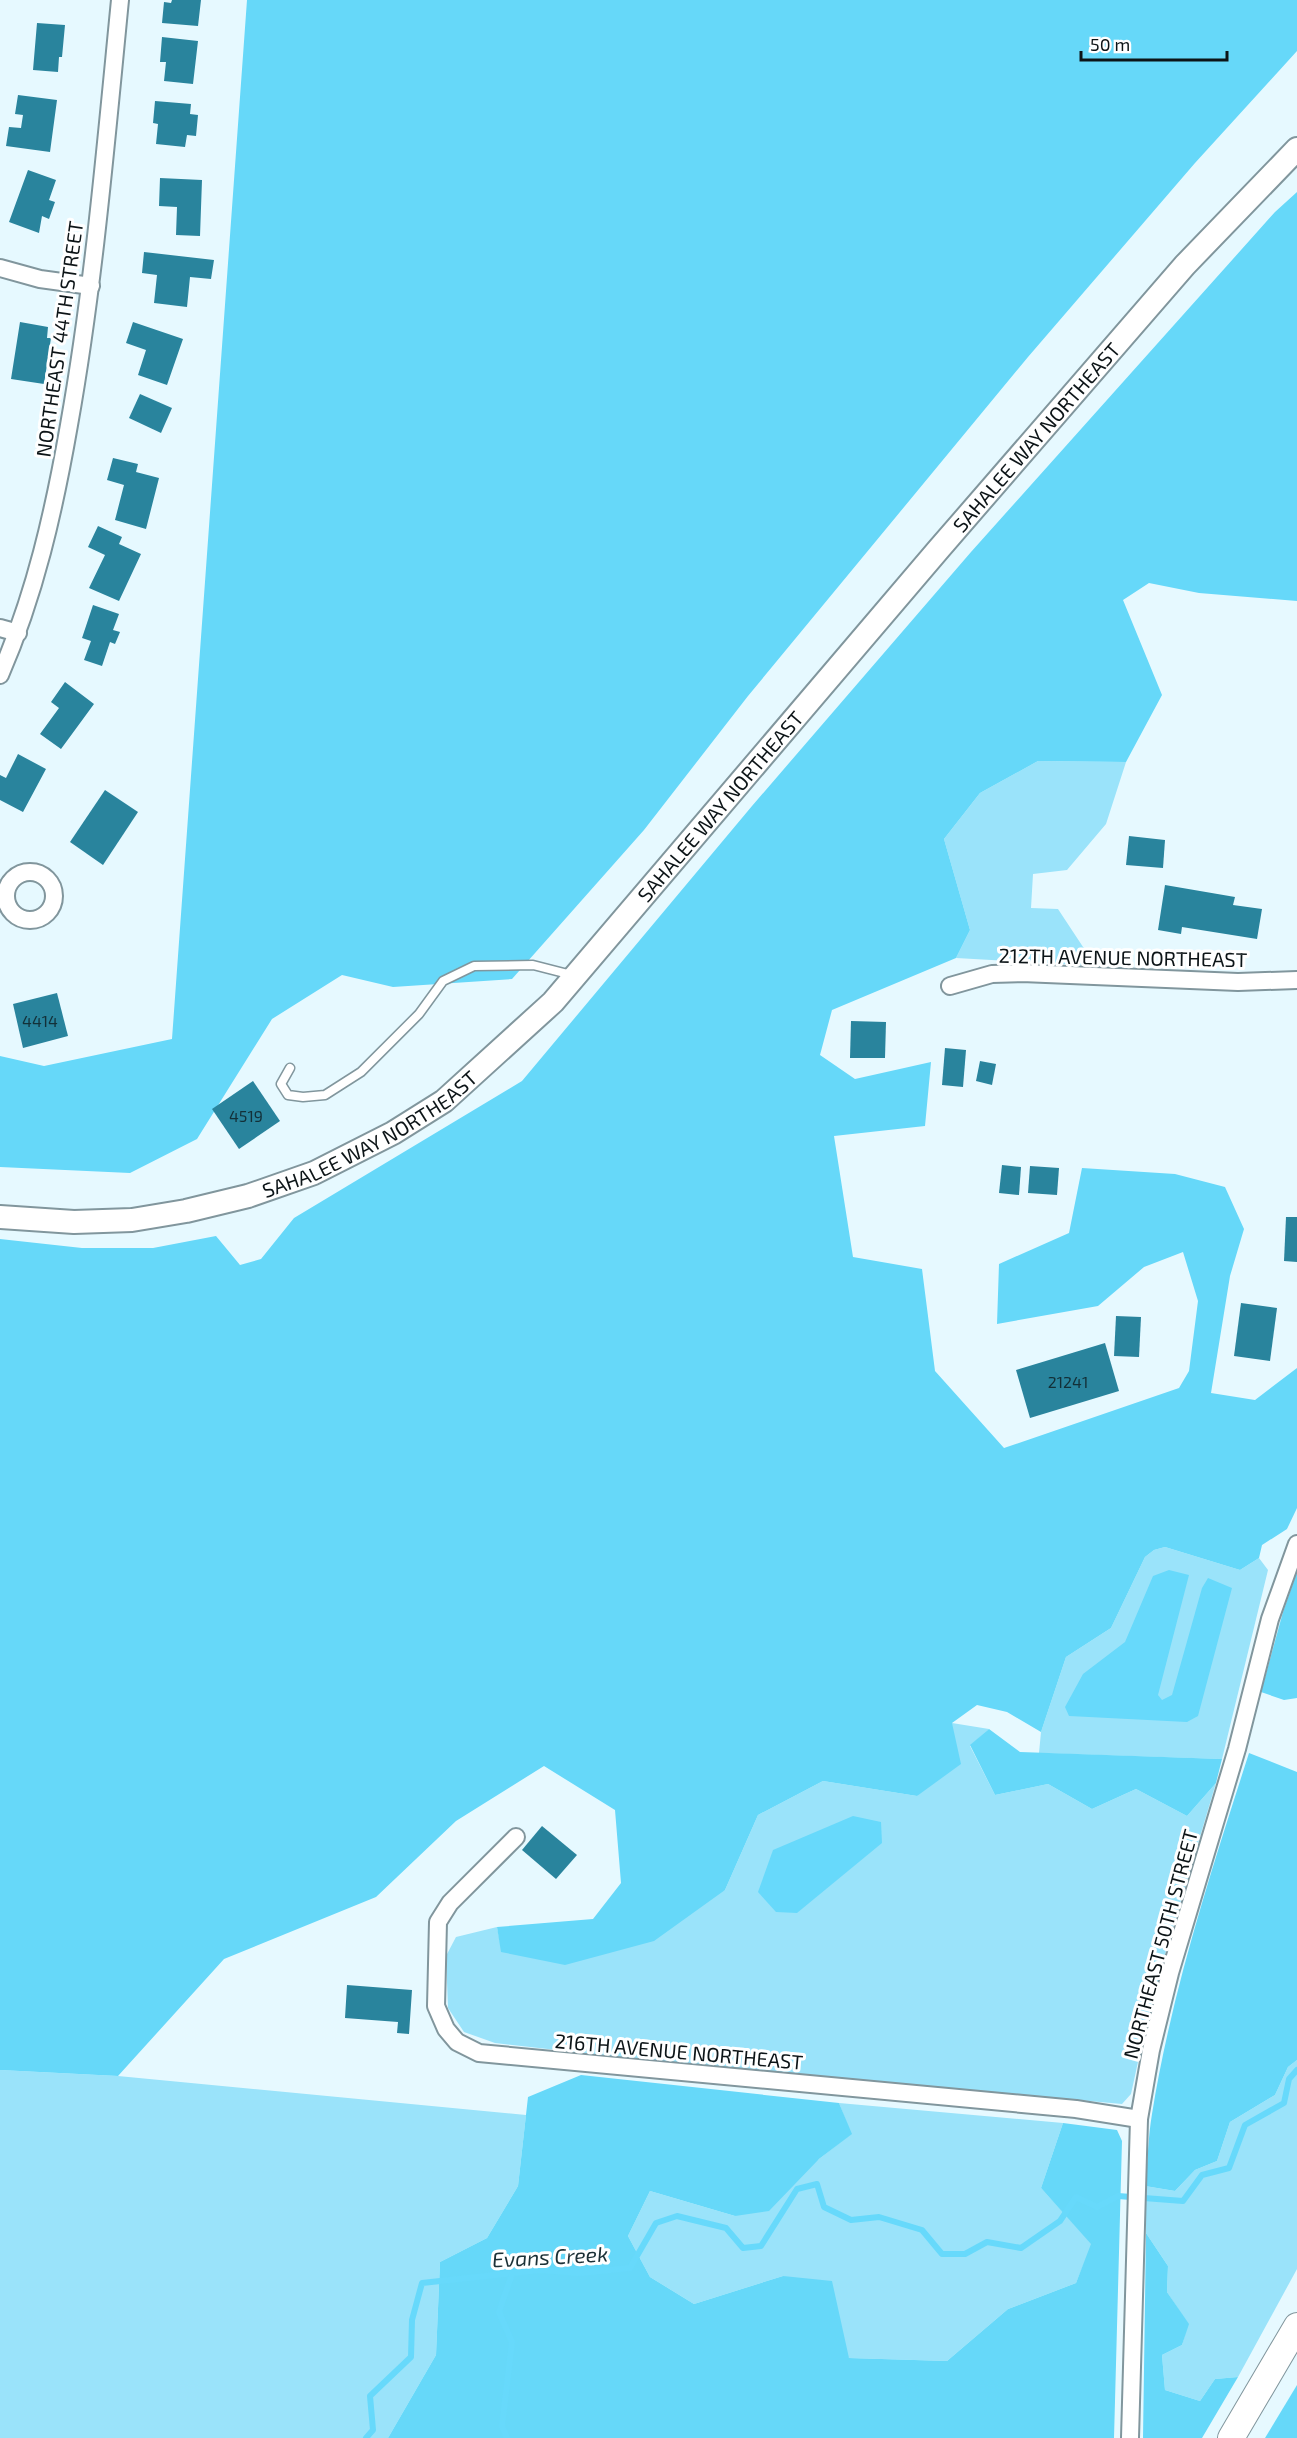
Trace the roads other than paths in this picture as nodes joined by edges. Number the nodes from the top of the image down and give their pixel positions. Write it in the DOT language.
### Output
graph roads {
  1 [pos="120,0"];
  2 [pos="1297,150"];
  3 [pos="0,268"];
  4 [pos="91,286"];
  5 [pos="0,628"];
  6 [pos="18,633"];
  7 [pos="0,675"];
  8 [pos="575,976"];
  9 [pos="1297,980"];
  10 [pos="950,986"];
  11 [pos="290,1068"];
  12 [pos="0,1217"];
  13 [pos="1297,1544"];
  14 [pos="516,1838"];
  15 [pos="1139,2119"];
  16 [pos="1297,2326"];
  17 [pos="1130,2438"];
  18 [pos="1231,2438"];
  1 -- 4 [label="street, NORTHEAST 44TH STREET"];
  2 -- 8 [label="main road, SAHALEE WAY NORTHEAST"];
  3 -- 4 [label="street"];
  4 -- 6 [label="street, NORTHEAST 44TH STREET"];
  5 -- 6 [label="street"];
  6 -- 7 [label="street, NORTHEAST 44TH STREET"];
  8 -- 11 [label="lane"];
  8 -- 12 [label="main road, SAHALEE WAY NORTHEAST"];
  9 -- 10 [label="street, 212TH AVENUE NORTHEAST"];
  13 -- 15 [label="street, NORTHEAST 50TH STREET"];
  14 -- 15 [label="street, 216TH AVENUE NORTHEAST"];
  15 -- 17 [label="street, NORTHEAST 50TH STREET"];
  16 -- 18 [label="main road"];
}
